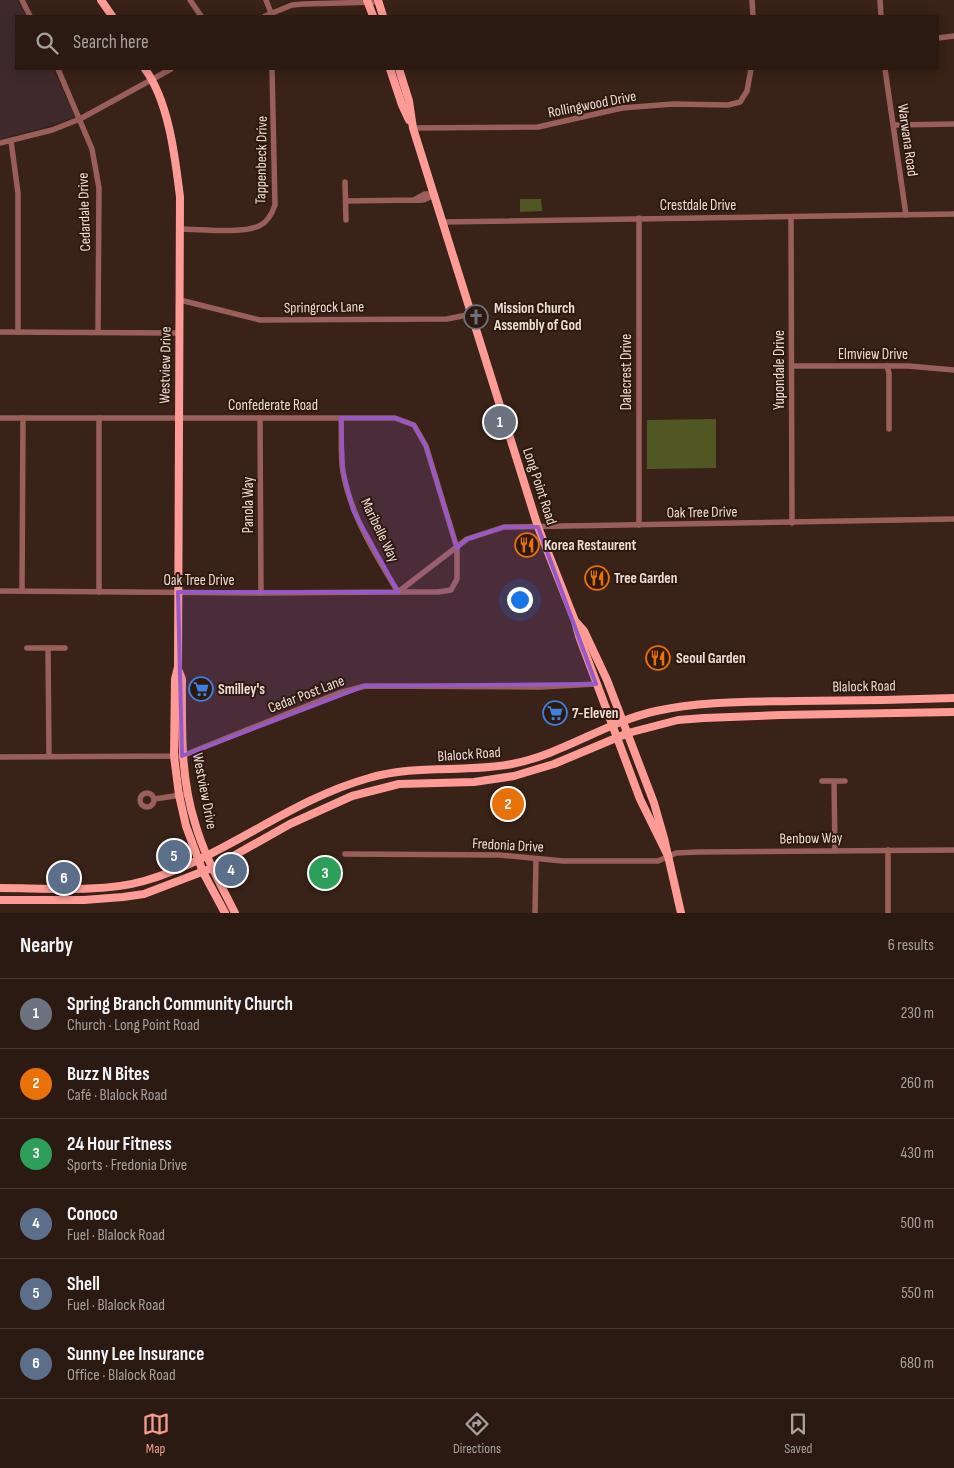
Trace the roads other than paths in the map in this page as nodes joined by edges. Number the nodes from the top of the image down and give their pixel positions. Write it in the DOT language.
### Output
graph roads {
  1 [pos="22,0"];
  2 [pos="102,0"];
  3 [pos="190,0"];
  4 [pos="266,0"];
  5 [pos="752,0"];
  6 [pos="880,0"];
  7 [pos="368,1"];
  8 [pos="378,1"];
  9 [pos="271,13"];
  10 [pos="30,15"];
  11 [pos="111,15"];
  12 [pos="200,15"];
  13 [pos="267,15"];
  14 [pos="373,15"];
  15 [pos="383,15"];
  16 [pos="753,15"];
  17 [pos="881,15"];
  18 [pos="954,36"];
  19 [pos="939,38"];
  20 [pos="58,70"];
  21 [pos="145,70"];
  22 [pos="169,70"];
  23 [pos="272,70"];
  24 [pos="390,70"];
  25 [pos="399,70"];
  26 [pos="751,70"];
  27 [pos="885,70"];
  28 [pos="152,80"];
  29 [pos="80,119"];
  30 [pos="954,124"];
  31 [pos="894,125"];
  32 [pos="413,128"];
  33 [pos="11,141"];
  34 [pos="0,143"];
  35 [pos="345,182"];
  36 [pos="434,194"];
  37 [pos="346,201"];
  38 [pos="906,214"];
  39 [pos="954,214"];
  40 [pos="791,217"];
  41 [pos="639,218"];
  42 [pos="346,220"];
  43 [pos="443,222"];
  44 [pos="180,229"];
  45 [pos="180,300"];
  46 [pos="472,314"];
  47 [pos="0,332"];
  48 [pos="18,332"];
  49 [pos="98,332"];
  50 [pos="179,333"];
  51 [pos="792,366"];
  52 [pos="887,366"];
  53 [pos="954,370"];
  54 [pos="0,418"];
  55 [pos="22,418"];
  56 [pos="99,418"];
  57 [pos="178,418"];
  58 [pos="260,418"];
  59 [pos="341,418"];
  60 [pos="889,429"];
  61 [pos="954,519"];
  62 [pos="792,523"];
  63 [pos="639,525"];
  64 [pos="538,527"];
  65 [pos="456,548"];
  66 [pos="0,591"];
  67 [pos="22,591"];
  68 [pos="98,592"];
  69 [pos="178,592"];
  70 [pos="398,592"];
  71 [pos="261,593"];
  72 [pos="575,621"];
  73 [pos="27,648"];
  74 [pos="48,648"];
  75 [pos="65,648"];
  76 [pos="596,684"];
  77 [pos="954,698"];
  78 [pos="932,699"];
  79 [pos="848,701"];
  80 [pos="780,702"];
  81 [pos="713,704"];
  82 [pos="954,712"];
  83 [pos="932,713"];
  84 [pos="852,714"];
  85 [pos="780,715"];
  86 [pos="714,717"];
  87 [pos="624,722"];
  88 [pos="612,726"];
  89 [pos="628,733"];
  90 [pos="616,738"];
  91 [pos="49,756"];
  92 [pos="178,756"];
  93 [pos="0,757"];
  94 [pos="529,760"];
  95 [pos="448,769"];
  96 [pos="534,772"];
  97 [pos="822,781"];
  98 [pos="834,781"];
  99 [pos="845,781"];
  100 [pos="448,782"];
  101 [pos="348,784"];
  102 [pos="188,794"];
  103 [pos="179,795"];
  104 [pos="352,796"];
  105 [pos="154,799"];
  106 [pos="287,813"];
  107 [pos="290,824"];
  108 [pos="835,850"];
  109 [pos="888,850"];
  110 [pos="954,850"];
  111 [pos="345,854"];
  112 [pos="207,856"];
  113 [pos="668,856"];
  114 [pos="536,859"];
  115 [pos="199,860"];
  116 [pos="212,868"];
  117 [pos="203,872"];
  118 [pos="122,885"];
  119 [pos="0,888"];
  120 [pos="123,897"];
  121 [pos="0,900"];
  122 [pos="225,913"];
  123 [pos="235,913"];
  124 [pos="535,913"];
  125 [pos="680,913"];
  126 [pos="888,913"];
  1 -- 10 [label="street"];
  2 -- 11 [label="main road"];
  3 -- 12 [label="street"];
  4 -- 9 [label="street"];
  5 -- 16 [label="street"];
  6 -- 17 [label="street"];
  7 -- 8 [label="street"];
  7 -- 9 [label="street"];
  7 -- 14 [label="main road"];
  8 -- 15 [label="main road"];
  9 -- 13 [label="street"];
  18 -- 19 [label="street"];
  20 -- 29 [label="street, Cedardale Drive"];
  21 -- 28 [label="main road, Westview Drive"];
  22 -- 28 [label="street"];
  23 -- 44 [label="street, Tappenbeck Drive"];
  24 -- 32 [label="main road, Long Point Road"];
  25 -- 32 [label="main road, Long Point Road"];
  26 -- 32 [label="street, Rollingwood Drive"];
  27 -- 31 [label="street, Warwana Road"];
  28 -- 29 [label="street"];
  28 -- 44 [label="main road, Westview Drive"];
  29 -- 33 [label="street"];
  29 -- 49 [label="street, Cedardale Drive"];
  30 -- 31 [label="street"];
  31 -- 38 [label="street, Warwana Road"];
  32 -- 36 [label="main road, Long Point Road"];
  33 -- 34 [label="street"];
  33 -- 48 [label="street"];
  35 -- 37 [label="street"];
  36 -- 37 [label="street"];
  36 -- 43 [label="main road, Long Point Road"];
  37 -- 42 [label="street"];
  38 -- 39 [label="street, Crestdale Drive"];
  38 -- 40 [label="street, Crestdale Drive"];
  40 -- 41 [label="street, Crestdale Drive"];
  40 -- 51 [label="street, Yupondale Drive"];
  41 -- 43 [label="street, Crestdale Drive"];
  41 -- 63 [label="street, Dalecrest Drive"];
  43 -- 46 [label="main road, Long Point Road"];
  44 -- 45 [label="main road, Westview Drive"];
  45 -- 46 [label="street, Springrock Lane"];
  45 -- 50 [label="main road, Westview Drive"];
  46 -- 64 [label="main road, Long Point Road"];
  47 -- 48 [label="street"];
  48 -- 49 [label="street"];
  49 -- 50 [label="street"];
  50 -- 57 [label="main road, Westview Drive"];
  51 -- 52 [label="street, Elmview Drive"];
  51 -- 62 [label="street, Yupondale Drive"];
  52 -- 53 [label="street, Elmview Drive"];
  52 -- 60 [label="street"];
  54 -- 55 [label="street, Confederate Road"];
  55 -- 56 [label="street, Confederate Road"];
  55 -- 67 [label="street"];
  56 -- 57 [label="street, Confederate Road"];
  56 -- 68 [label="street"];
  57 -- 58 [label="street, Confederate Road"];
  57 -- 69 [label="main road, Westview Drive"];
  58 -- 59 [label="street, Confederate Road"];
  58 -- 71 [label="street, Panola Way"];
  59 -- 65 [label="street, Confederate Road"];
  59 -- 70 [label="street, Maribelle Way"];
  61 -- 62 [label="street, Oak Tree Drive"];
  62 -- 63 [label="street, Oak Tree Drive"];
  63 -- 64 [label="street, Oak Tree Drive"];
  64 -- 65 [label="street, Oak Tree Drive"];
  64 -- 72 [label="main road, Long Point Road"];
  65 -- 70 [label="street, Oak Tree Drive"];
  65 -- 70 [label="street, Oak Tree Drive"];
  66 -- 67 [label="street, Oak Tree Drive"];
  67 -- 68 [label="street, Oak Tree Drive"];
  68 -- 69 [label="street, Oak Tree Drive"];
  69 -- 71 [label="street, Oak Tree Drive"];
  69 -- 92 [label="main road, Westview Drive"];
  70 -- 71 [label="street, Oak Tree Drive"];
  72 -- 76 [label="main road, Long Point Road"];
  72 -- 87 [label="main road, Long Point Road"];
  73 -- 74 [label="street"];
  74 -- 75 [label="street"];
  74 -- 91 [label="street"];
  76 -- 88 [label="main road, Long Point Road"];
  76 -- 92 [label="street, Cedar Post Lane"];
  77 -- 78 [label="main road, Blalock Road"];
  78 -- 79 [label="main road, Blalock Road"];
  78 -- 83 [label="main road"];
  79 -- 80 [label="main road, Blalock Road"];
  79 -- 84 [label="main road"];
  80 -- 81 [label="main road, Blalock Road"];
  80 -- 85 [label="main road"];
  81 -- 86 [label="main road"];
  81 -- 87 [label="main road, Blalock Road"];
  82 -- 83 [label="main road, Blalock Road"];
  83 -- 84 [label="main road, Blalock Road"];
  84 -- 85 [label="main road, Blalock Road"];
  85 -- 86 [label="main road, Blalock Road"];
  86 -- 89 [label="main road, Blalock Road"];
  87 -- 88 [label="main road, Blalock Road"];
  87 -- 89 [label="main road, Long Point Road"];
  88 -- 90 [label="main road, Long Point Road"];
  88 -- 94 [label="main road, Blalock Road"];
  89 -- 90 [label="main road, Blalock Road"];
  89 -- 113 [label="main road, Long Point Road"];
  90 -- 96 [label="main road, Blalock Road"];
  90 -- 113 [label="main road, Long Point Road"];
  91 -- 92 [label="street, Cedar Post Lane"];
  91 -- 93 [label="street, Cedar Post Lane"];
  92 -- 102 [label="main road, Westview Drive"];
  92 -- 103 [label="main road, Westview Drive"];
  94 -- 95 [label="main road, Blalock Road"];
  94 -- 96 [label="main road"];
  95 -- 100 [label="main road"];
  95 -- 101 [label="main road, Blalock Road"];
  96 -- 100 [label="main road, Blalock Road"];
  97 -- 98 [label="street"];
  98 -- 99 [label="street"];
  98 -- 108 [label="street"];
  100 -- 104 [label="main road, Blalock Road"];
  101 -- 104 [label="main road"];
  101 -- 106 [label="main road, Blalock Road"];
  102 -- 103 [label="street"];
  102 -- 112 [label="main road, Westview Drive"];
  103 -- 105 [label="street"];
  103 -- 115 [label="main road, Westview Drive"];
  104 -- 107 [label="main road, Blalock Road"];
  106 -- 107 [label="main road"];
  106 -- 112 [label="main road, Blalock Road"];
  107 -- 116 [label="main road, Blalock Road"];
  108 -- 109 [label="street, Benbow Way"];
  108 -- 113 [label="street, Benbow Way"];
  109 -- 110 [label="street, Benbow Way"];
  109 -- 126 [label="street"];
  111 -- 114 [label="street, Fredonia Drive"];
  112 -- 115 [label="main road, Blalock Road"];
  112 -- 116 [label="main road, Westview Drive"];
  113 -- 114 [label="street, Fredonia Drive"];
  113 -- 125 [label="main road, Long Point Road"];
  114 -- 124 [label="street"];
  115 -- 117 [label="main road, Westview Drive"];
  115 -- 118 [label="main road, Blalock Road"];
  116 -- 117 [label="main road, Blalock Road"];
  116 -- 123 [label="main road, Westview Drive"];
  117 -- 120 [label="main road, Blalock Road"];
  117 -- 122 [label="main road, Westview Drive"];
  118 -- 119 [label="main road, Blalock Road"];
  118 -- 120 [label="main road"];
  120 -- 121 [label="main road, Blalock Road"];
}
